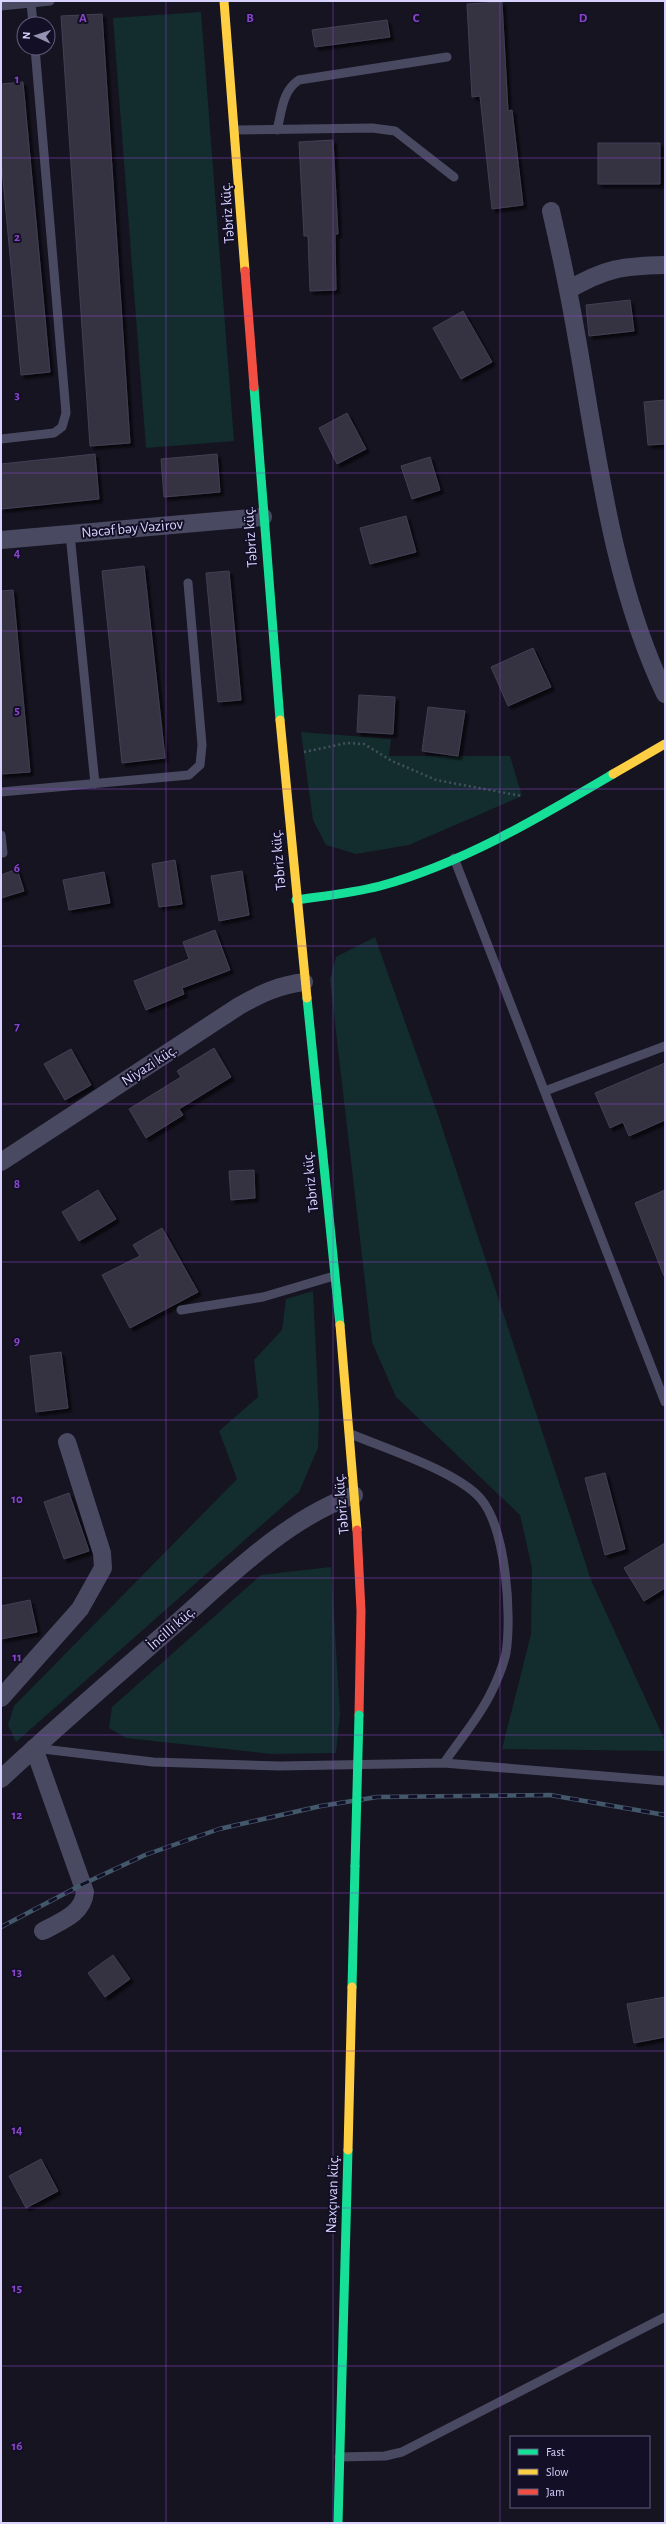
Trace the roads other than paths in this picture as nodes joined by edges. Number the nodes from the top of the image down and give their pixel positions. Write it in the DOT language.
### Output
graph roads {
  1 [pos="50,1"];
  2 [pos="224,1"];
  3 [pos="31,3"];
  4 [pos="1,6"];
  5 [pos="32,16"];
  6 [pos="36,56"];
  7 [pos="447,57"];
  8 [pos="235,130"];
  9 [pos="277,130"];
  10 [pos="454,177"];
  11 [pos="551,211"];
  12 [pos="665,264"];
  13 [pos="568,290"];
  14 [pos="1,439"];
  15 [pos="263,517"];
  16 [pos="70,534"];
  17 [pos="1,540"];
  18 [pos="188,584"];
  19 [pos="665,694"];
  20 [pos="665,744"];
  21 [pos="95,784"];
  22 [pos="1,792"];
  23 [pos="1,835"];
  24 [pos="3,853"];
  25 [pos="454,857"];
  26 [pos="296,900"];
  27 [pos="304,982"];
  28 [pos="665,1046"];
  29 [pos="545,1091"];
  30 [pos="1,1162"];
  31 [pos="334,1276"];
  32 [pos="181,1310"];
  33 [pos="665,1402"];
  34 [pos="349,1434"];
  35 [pos="67,1442"];
  36 [pos="354,1495"];
  37 [pos="1,1698"];
  38 [pos="34,1748"];
  39 [pos="444,1763"];
  40 [pos="3,1772"];
  41 [pos="665,1781"];
  42 [pos="355,1866"];
  43 [pos="43,1931"];
  44 [pos="665,2317"];
  45 [pos="339,2457"];
  46 [pos="338,2523"];
  1 -- 3 [label="lane"];
  2 -- 8 [label="street, Təbriz küç."];
  3 -- 4 [label="lane"];
  3 -- 5 [label="lane"];
  6 -- 14 [label="lane"];
  7 -- 9 [label="lane"];
  8 -- 9 [label="lane"];
  8 -- 15 [label="street, Təbriz küç."];
  9 -- 10 [label="lane"];
  11 -- 13 [label="street"];
  12 -- 13 [label="street"];
  13 -- 19 [label="street"];
  15 -- 16 [label="street, Nəcəf bəy Vəzirov"];
  15 -- 26 [label="street, Təbriz küç."];
  16 -- 17 [label="street, Nəcəf bəy Vəzirov"];
  16 -- 21 [label="lane"];
  18 -- 21 [label="lane"];
  20 -- 25 [label="street"];
  21 -- 22 [label="lane"];
  23 -- 24 [label="lane"];
  25 -- 26 [label="street"];
  25 -- 29 [label="lane"];
  26 -- 27 [label="street, Təbriz küç."];
  27 -- 30 [label="street, Niyazi küç."];
  27 -- 31 [label="street, Təbriz küç."];
  28 -- 29 [label="lane"];
  29 -- 33 [label="lane"];
  31 -- 32 [label="lane"];
  31 -- 34 [label="street, Təbriz küç."];
  34 -- 36 [label="street, Təbriz küç."];
  34 -- 39 [label="lane"];
  35 -- 37 [label="street"];
  36 -- 38 [label="street, İncilli küç."];
  36 -- 42 [label="street, Təbriz küç., bridge"];
  38 -- 39 [label="lane"];
  38 -- 40 [label="street, İncilli küç."];
  38 -- 43 [label="street"];
  39 -- 41 [label="lane"];
  42 -- 45 [label="street, Naxçıvan küç."];
  44 -- 45 [label="lane"];
  45 -- 46 [label="street, Naxçıvan küç."];
}
